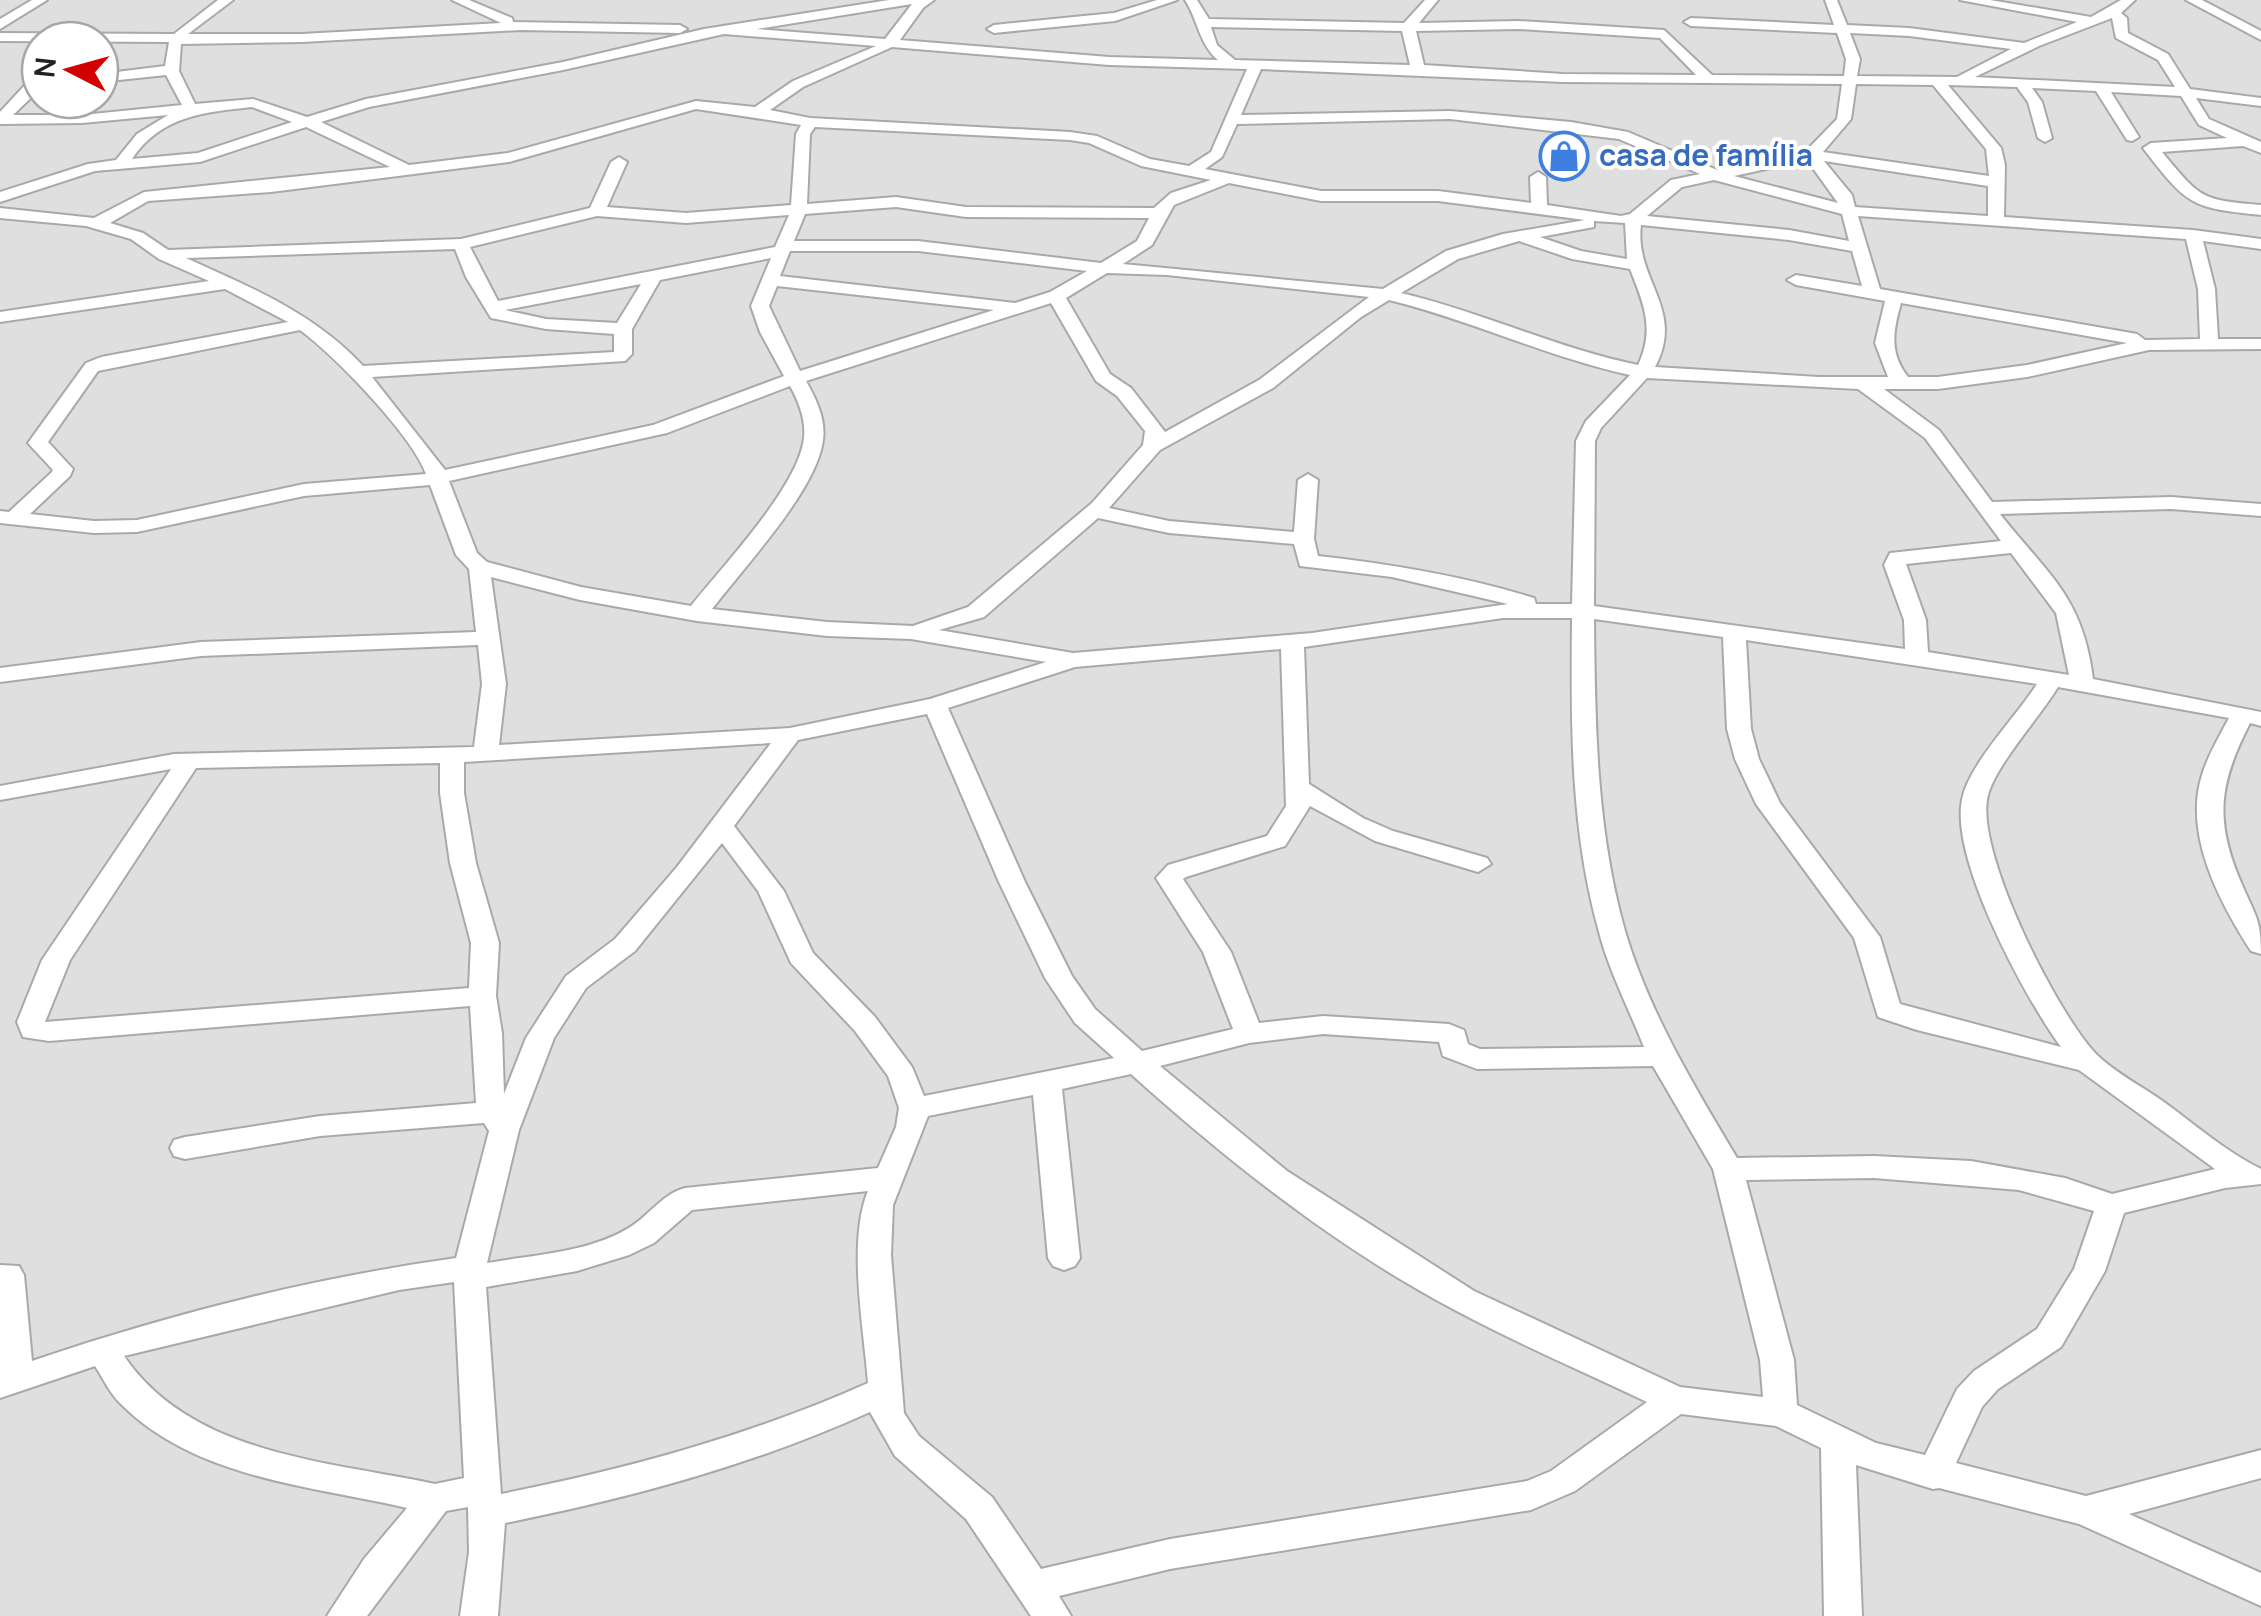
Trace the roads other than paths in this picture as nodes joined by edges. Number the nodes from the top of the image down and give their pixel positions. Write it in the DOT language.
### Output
graph roads {
  1 [pos="41,0"];
  2 [pos="227,0"];
  3 [pos="458,0"];
  4 [pos="914,0"];
  5 [pos="928,0"];
  6 [pos="1432,0"];
  7 [pos="1831,0"];
  8 [pos="1966,0"];
  9 [pos="2129,0"];
  10 [pos="2192,0"];
  11 [pos="1170,1"];
  12 [pos="1193,2"];
  13 [pos="2113,13"];
  14 [pos="2090,20"];
  15 [pos="1691,22"];
  16 [pos="1204,23"];
  17 [pos="0,25"];
  18 [pos="546,26"];
  19 [pos="1042,26"];
  20 [pos="1408,27"];
  21 [pos="603,28"];
  22 [pos="994,29"];
  23 [pos="721,30"];
  24 [pos="1845,30"];
  25 [pos="2261,36"];
  26 [pos="0,37"];
  27 [pos="177,39"];
  28 [pos="885,46"];
  29 [pos="2026,47"];
  30 [pos="611,55"];
  31 [pos="1052,58"];
  32 [pos="1231,64"];
  33 [pos="1256,65"];
  34 [pos="1418,69"];
  35 [pos="170,70"];
  36 [pos="120,76"];
  37 [pos="1710,81"];
  38 [pos="1848,81"];
  39 [pos="1936,81"];
  40 [pos="1955,81"];
  41 [pos="2022,83"];
  42 [pos="2100,86"];
  43 [pos="2183,91"];
  44 [pos="20,99"];
  45 [pos="2261,102"];
  46 [pos="190,107"];
  47 [pos="756,112"];
  48 [pos="1,120"];
  49 [pos="304,120"];
  50 [pos="1233,120"];
  51 [pos="810,122"];
  52 [pos="2132,137"];
  53 [pos="2044,138"];
  54 [pos="2244,141"];
  55 [pos="2261,148"];
  56 [pos="1810,154"];
  57 [pos="619,162"];
  58 [pos="121,164"];
  59 [pos="404,168"];
  60 [pos="1192,171"];
  61 [pos="1718,176"];
  62 [pos="1538,177"];
  63 [pos="1225,180"];
  64 [pos="1994,182"];
  65 [pos="0,197"];
  66 [pos="799,208"];
  67 [pos="1539,208"];
  68 [pos="2261,210"];
  69 [pos="597,211"];
  70 [pos="1849,211"];
  71 [pos="0,212"];
  72 [pos="1159,213"];
  73 [pos="1790,215"];
  74 [pos="1625,219"];
  75 [pos="1997,220"];
  76 [pos="96,223"];
  77 [pos="2193,235"];
  78 [pos="1518,236"];
  79 [pos="461,244"];
  80 [pos="2261,244"];
  81 [pos="1856,246"];
  82 [pos="783,249"];
  83 [pos="165,254"];
  84 [pos="1634,265"];
  85 [pos="1104,268"];
  86 [pos="655,274"];
  87 [pos="770,280"];
  88 [pos="1796,280"];
  89 [pos="228,283"];
  90 [pos="1384,294"];
  91 [pos="1873,294"];
  92 [pos="1056,296"];
  93 [pos="1894,299"];
  94 [pos="491,308"];
  95 [pos="1021,308"];
  96 [pos="0,317"];
  97 [pos="302,324"];
  98 [pos="624,329"];
  99 [pos="2166,344"];
  100 [pos="2209,344"];
  101 [pos="2261,344"];
  102 [pos="2230,345"];
  103 [pos="2261,359"];
  104 [pos="358,372"];
  105 [pos="1643,372"];
  106 [pos="793,379"];
  107 [pos="1863,384"];
  108 [pos="1903,384"];
  109 [pos="1153,446"];
  110 [pos="438,478"];
  111 [pos="1308,480"];
  112 [pos="1986,508"];
  113 [pos="2261,510"];
  114 [pos="1094,511"];
  115 [pos="7,518"];
  116 [pos="1304,538"];
  117 [pos="2018,546"];
  118 [pos="479,567"];
  119 [pos="1542,608"];
  120 [pos="1583,611"];
  121 [pos="976,612"];
  122 [pos="697,614"];
  123 [pos="1734,631"];
  124 [pos="911,632"];
  125 [pos="486,638"];
  126 [pos="1292,641"];
  127 [pos="976,642"];
  128 [pos="1917,657"];
  129 [pos="1073,660"];
  130 [pos="0,675"];
  131 [pos="2050,681"];
  132 [pos="2082,686"];
  133 [pos="935,705"];
  134 [pos="2252,716"];
  135 [pos="790,735"];
  136 [pos="486,751"];
  137 [pos="452,754"];
  138 [pos="190,760"];
  139 [pos="1298,786"];
  140 [pos="0,793"];
  141 [pos="720,826"];
  142 [pos="1478,864"];
  143 [pos="2261,945"];
  144 [pos="482,996"];
  145 [pos="1249,1034"];
  146 [pos="1662,1056"];
  147 [pos="2088,1063"];
  148 [pos="1136,1064"];
  149 [pos="522,1084"];
  150 [pos="1047,1084"];
  151 [pos="914,1108"];
  152 [pos="495,1110"];
  153 [pos="185,1148"];
  154 [pos="1728,1169"];
  155 [pos="890,1178"];
  156 [pos="2254,1179"];
  157 [pos="2111,1205"];
  158 [pos="1064,1258"];
  159 [pos="468,1273"];
  160 [pos="8,1275"];
  161 [pos="102,1350"];
  162 [pos="8,1382"];
  163 [pos="884,1391"];
  164 [pos="1675,1400"];
  165 [pos="1781,1413"];
  166 [pos="1838,1440"];
  167 [pos="2261,1464"];
  168 [pos="1933,1475"];
  169 [pos="435,1499"];
  170 [pos="485,1501"];
  171 [pos="2086,1510"];
  172 [pos="2261,1590"];
  173 [pos="1042,1601"];
  174 [pos="346,1616"];
  175 [pos="479,1616"];
  176 [pos="1844,1616"];
  1 -- 17 [label="street"];
  2 -- 27 [label="street"];
  3 -- 18 [label="street"];
  4 -- 23 [label="street"];
  5 -- 28 [label="street"];
  6 -- 20 [label="street"];
  7 -- 24 [label="street"];
  8 -- 14 [label="street"];
  9 -- 13 [label="street"];
  10 -- 25 [label="street"];
  11 -- 12 [label="street"];
  11 -- 19 [label="street"];
  12 -- 16 [label="street"];
  13 -- 14 [label="street"];
  13 -- 43 [label="street"];
  14 -- 29 [label="street"];
  15 -- 24 [label="street"];
  16 -- 20 [label="street"];
  16 -- 32 [label="street"];
  18 -- 21 [label="street"];
  18 -- 27 [label="street"];
  19 -- 22 [label="street"];
  19 -- 31 [label="street"];
  20 -- 34 [label="street"];
  20 -- 37 [label="street"];
  21 -- 23 [label="street"];
  21 -- 30 [label="street"];
  23 -- 28 [label="street"];
  23 -- 30 [label="street"];
  24 -- 29 [label="street"];
  24 -- 38 [label="street"];
  26 -- 27 [label="street"];
  27 -- 35 [label="street"];
  28 -- 31 [label="street"];
  28 -- 47 [label="street"];
  29 -- 40 [label="street"];
  30 -- 49 [label="street"];
  31 -- 32 [label="street"];
  32 -- 33 [label="street"];
  33 -- 34 [label="street"];
  33 -- 50 [label="street"];
  34 -- 37 [label="street"];
  35 -- 36 [label="street"];
  35 -- 46 [label="street"];
  37 -- 38 [label="street"];
  38 -- 39 [label="street"];
  38 -- 56 [label="street"];
  39 -- 40 [label="street"];
  39 -- 64 [label="street"];
  40 -- 41 [label="street"];
  41 -- 42 [label="street"];
  41 -- 53 [label="street"];
  42 -- 43 [label="street"];
  42 -- 52 [label="street"];
  43 -- 45 [label="street"];
  43 -- 54 [label="street"];
  44 -- 48 [label="street"];
  46 -- 48 [label="street"];
  46 -- 49 [label="street"];
  46 -- 58 [label="street"];
  47 -- 51 [label="street"];
  47 -- 59 [label="street"];
  49 -- 58 [label="street"];
  49 -- 59 [label="street"];
  50 -- 60 [label="street"];
  50 -- 61 [label="street"];
  51 -- 60 [label="street"];
  51 -- 66 [label="street"];
  54 -- 55 [label="street"];
  54 -- 68 [label="street"];
  56 -- 61 [label="street"];
  56 -- 64 [label="street"];
  56 -- 70 [label="street"];
  57 -- 69 [label="street"];
  58 -- 65 [label="street"];
  59 -- 76 [label="street"];
  60 -- 63 [label="street"];
  61 -- 73 [label="street"];
  61 -- 74 [label="street"];
  62 -- 67 [label="street"];
  63 -- 67 [label="street"];
  63 -- 72 [label="street"];
  64 -- 75 [label="street"];
  66 -- 69 [label="street"];
  66 -- 72 [label="street"];
  66 -- 82 [label="street"];
  67 -- 74 [label="street"];
  69 -- 79 [label="street"];
  70 -- 73 [label="street"];
  70 -- 75 [label="street"];
  70 -- 81 [label="street"];
  71 -- 76 [label="street"];
  72 -- 85 [label="street"];
  73 -- 74 [label="street"];
  73 -- 81 [label="street"];
  74 -- 78 [label="street"];
  74 -- 84 [label="street"];
  75 -- 77 [label="street"];
  76 -- 83 [label="street"];
  77 -- 80 [label="street"];
  77 -- 100 [label="street"];
  78 -- 84 [label="street"];
  78 -- 90 [label="street"];
  79 -- 83 [label="street"];
  79 -- 94 [label="street"];
  81 -- 91 [label="street"];
  82 -- 85 [label="street"];
  82 -- 86 [label="street"];
  82 -- 87 [label="street"];
  83 -- 89 [label="street"];
  84 -- 105 [label="street"];
  85 -- 90 [label="street"];
  85 -- 92 [label="street"];
  86 -- 94 [label="street"];
  86 -- 98 [label="street"];
  87 -- 95 [label="street"];
  87 -- 106 [label="street"];
  88 -- 91 [label="street"];
  89 -- 96 [label="street"];
  89 -- 97 [label="street"];
  90 -- 105 [label="street"];
  90 -- 109 [label="street"];
  91 -- 93 [label="street"];
  92 -- 95 [label="street"];
  92 -- 109 [label="street"];
  93 -- 99 [label="street"];
  93 -- 108 [label="street"];
  94 -- 98 [label="street"];
  95 -- 106 [label="street"];
  97 -- 104 [label="street"];
  97 -- 115 [label="street"];
  98 -- 104 [label="street"];
  99 -- 100 [label="street"];
  99 -- 108 [label="street"];
  100 -- 102 [label="street"];
  101 -- 102 [label="street"];
  102 -- 103 [label="street"];
  104 -- 110 [label="street"];
  105 -- 107 [label="street"];
  105 -- 120 [label="street"];
  106 -- 110 [label="street"];
  106 -- 122 [label="street"];
  107 -- 108 [label="street"];
  107 -- 112 [label="street"];
  109 -- 114 [label="street"];
  110 -- 115 [label="street"];
  110 -- 118 [label="street"];
  111 -- 116 [label="street"];
  112 -- 113 [label="street"];
  112 -- 117 [label="street"];
  114 -- 116 [label="street"];
  114 -- 121 [label="street"];
  116 -- 119 [label="street"];
  117 -- 128 [label="street"];
  117 -- 132 [label="street"];
  118 -- 122 [label="street"];
  118 -- 125 [label="street"];
  119 -- 120 [label="street"];
  119 -- 126 [label="street"];
  120 -- 123 [label="street"];
  120 -- 146 [label="street"];
  121 -- 124 [label="street"];
  121 -- 127 [label="street"];
  122 -- 124 [label="street"];
  123 -- 128 [label="street"];
  123 -- 147 [label="street"];
  124 -- 127 [label="street"];
  125 -- 130 [label="street"];
  125 -- 136 [label="street"];
  126 -- 129 [label="street"];
  126 -- 139 [label="street"];
  127 -- 129 [label="street"];
  128 -- 131 [label="street"];
  129 -- 133 [label="street"];
  131 -- 132 [label="street"];
  131 -- 147 [label="street"];
  132 -- 134 [label="street"];
  133 -- 135 [label="street"];
  133 -- 148 [label="street"];
  134 -- 143 [label="street"];
  135 -- 136 [label="street"];
  135 -- 141 [label="street"];
  136 -- 137 [label="street"];
  137 -- 138 [label="street"];
  137 -- 144 [label="street"];
  138 -- 140 [label="street"];
  138 -- 144 [label="street"];
  139 -- 142 [label="street"];
  139 -- 145 [label="street"];
  141 -- 149 [label="street"];
  141 -- 151 [label="street"];
  144 -- 152 [label="street"];
  145 -- 146 [label="street"];
  145 -- 148 [label="street"];
  146 -- 154 [label="street"];
  147 -- 156 [label="street"];
  148 -- 150 [label="street"];
  148 -- 164 [label="street"];
  149 -- 152 [label="street"];
  149 -- 152 [label="street"];
  150 -- 151 [label="street"];
  150 -- 158 [label="street"];
  151 -- 155 [label="street"];
  152 -- 153 [label="street"];
  152 -- 159 [label="street"];
  154 -- 157 [label="street"];
  154 -- 165 [label="street"];
  155 -- 159 [label="street"];
  155 -- 163 [label="street"];
  156 -- 157 [label="street"];
  157 -- 168 [label="street"];
  159 -- 161 [label="street"];
  159 -- 170 [label="street"];
  160 -- 162 [label="street"];
  161 -- 162 [label="street"];
  161 -- 169 [label="street"];
  163 -- 170 [label="street"];
  163 -- 173 [label="street"];
  164 -- 165 [label="street"];
  164 -- 173 [label="street"];
  165 -- 166 [label="street"];
  166 -- 168 [label="street"];
  166 -- 176 [label="street"];
  167 -- 171 [label="street"];
  168 -- 171 [label="street"];
  169 -- 170 [label="street"];
  169 -- 174 [label="street"];
  170 -- 175 [label="street"];
  171 -- 172 [label="street"];
}
